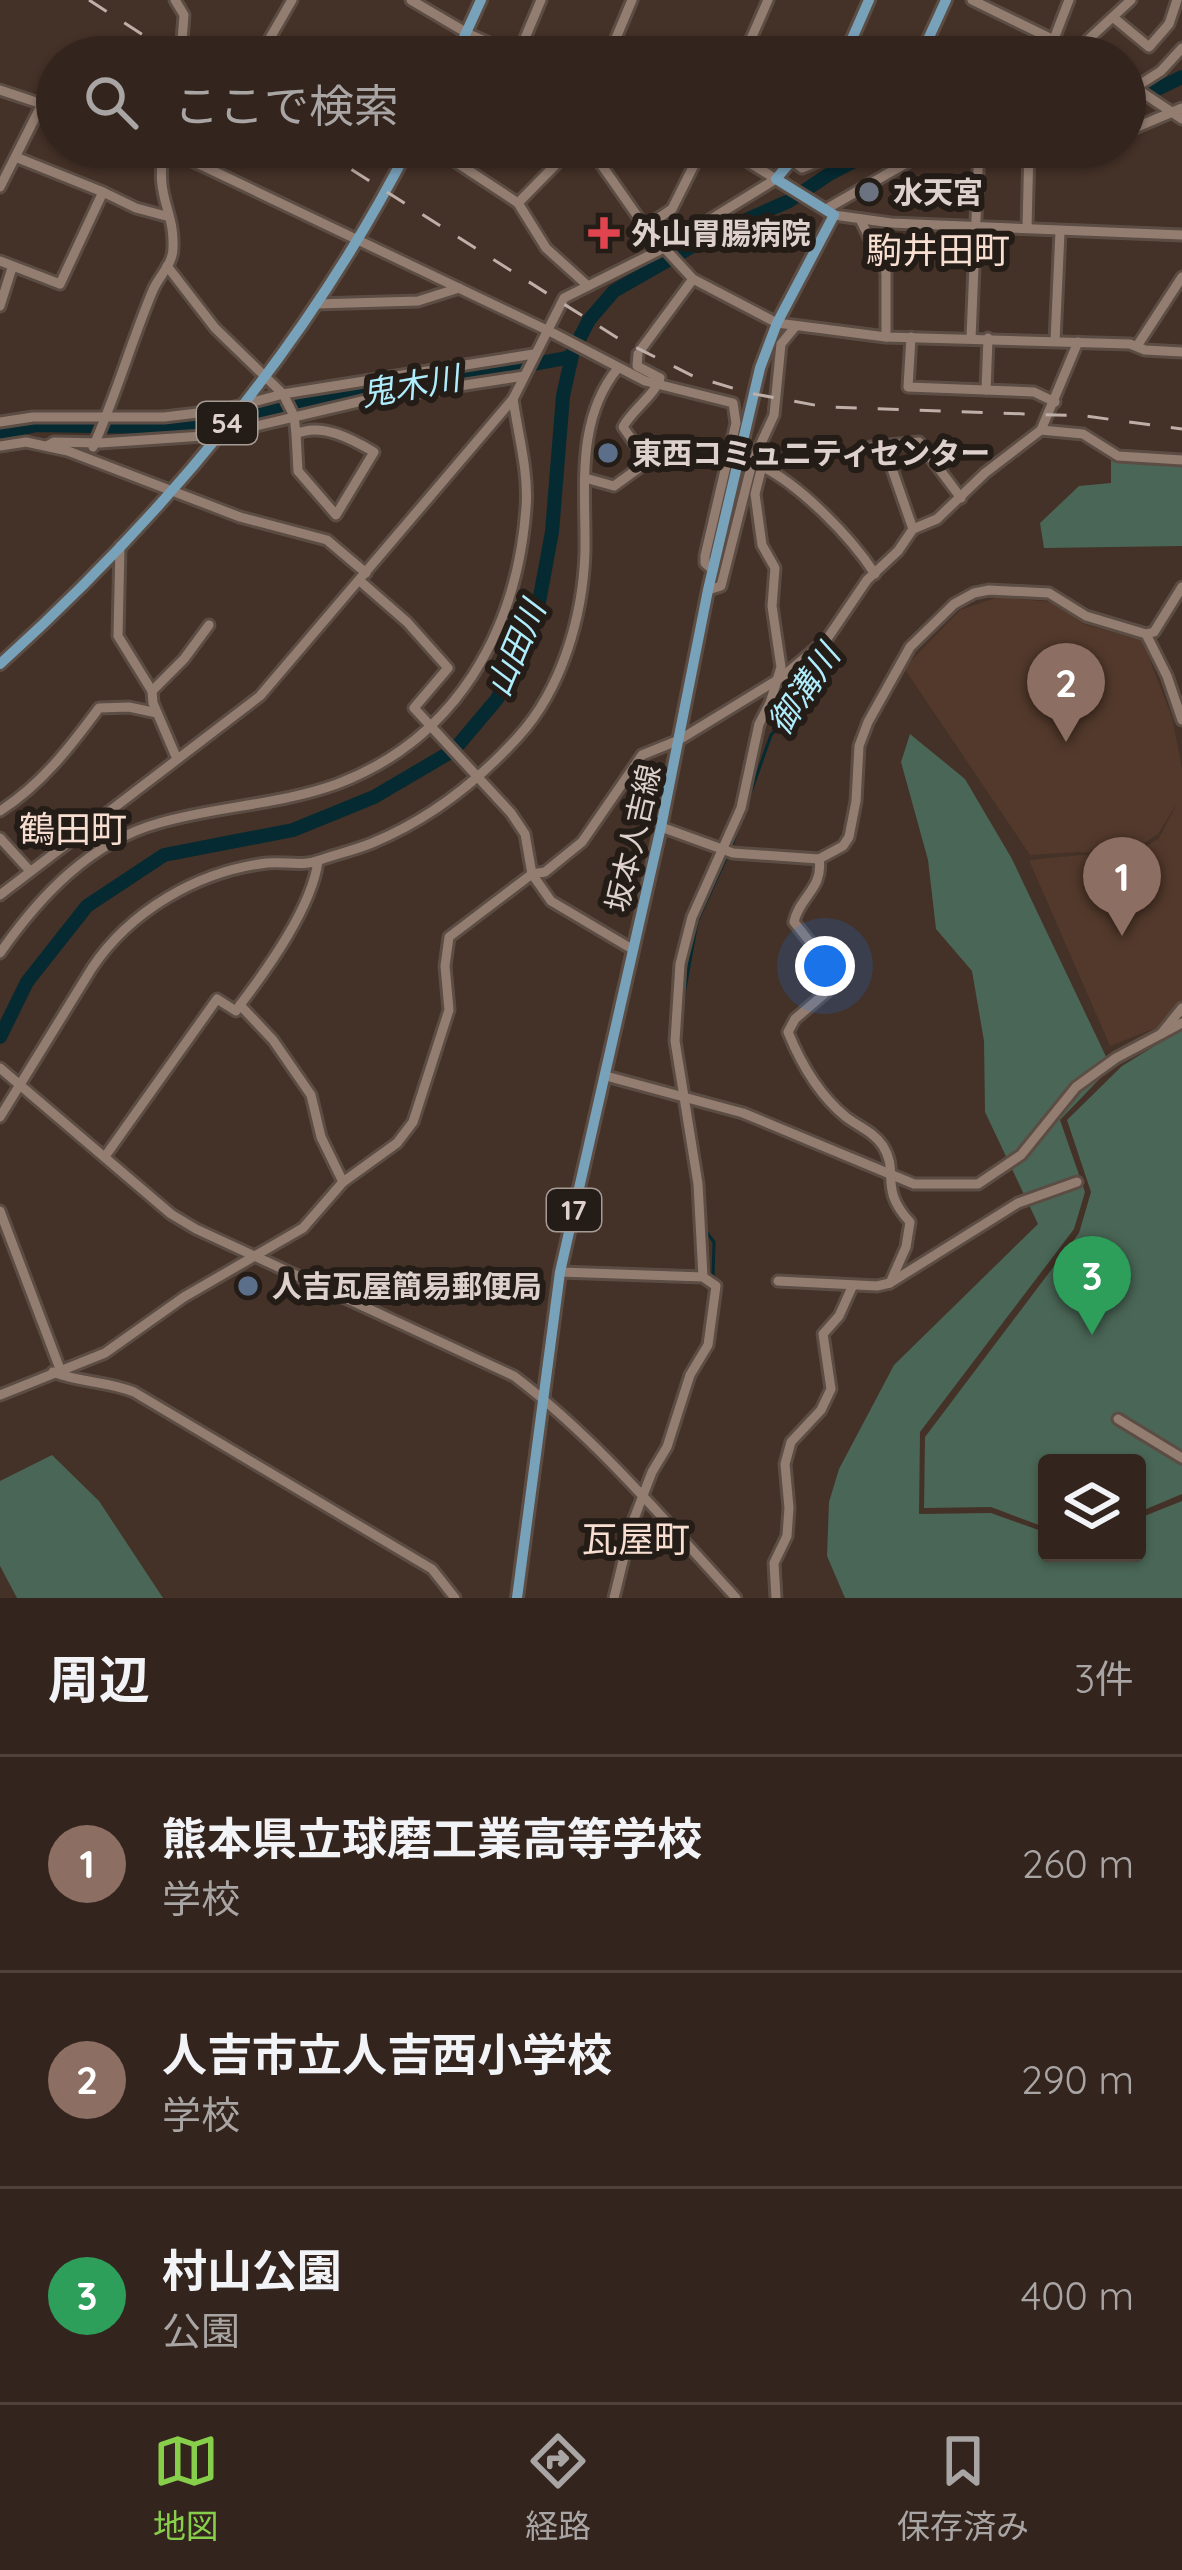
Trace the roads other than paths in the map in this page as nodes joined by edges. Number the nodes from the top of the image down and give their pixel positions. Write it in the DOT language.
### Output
graph roads {
  1 [pos="175,0"];
  2 [pos="292,0"];
  3 [pos="411,0"];
  4 [pos="481,0"];
  5 [pos="541,0"];
  6 [pos="632,0"];
  7 [pos="768,0"];
  8 [pos="869,0"];
  9 [pos="946,0"];
  10 [pos="973,0"];
  11 [pos="1069,0"];
  12 [pos="1131,0"];
  13 [pos="1177,0"];
  14 [pos="1114,18"];
  15 [pos="467,33"];
  16 [pos="182,36"];
  17 [pos="271,36"];
  18 [pos="466,36"];
  19 [pos="474,36"];
  20 [pos="526,36"];
  21 [pos="617,36"];
  22 [pos="752,36"];
  23 [pos="853,36"];
  24 [pos="929,36"];
  25 [pos="1052,36"];
  26 [pos="1054,36"];
  27 [pos="1094,36"];
  28 [pos="1136,36"];
  29 [pos="1146,45"];
  30 [pos="1182,48"];
  31 [pos="1146,82"];
  32 [pos="0,90"];
  33 [pos="1146,98"];
  34 [pos="36,102"];
  35 [pos="1177,113"];
  36 [pos="36,118"];
  37 [pos="1146,124"];
  38 [pos="18,158"];
  39 [pos="36,165"];
  40 [pos="43,168"];
  41 [pos="160,168"];
  42 [pos="208,168"];
  43 [pos="398,168"];
  44 [pos="465,168"];
  45 [pos="552,168"];
  46 [pos="604,168"];
  47 [pos="692,168"];
  48 [pos="758,168"];
  49 [pos="790,168"];
  50 [pos="901,168"];
  51 [pos="978,168"];
  52 [pos="1028,168"];
  53 [pos="780,182"];
  54 [pos="0,187"];
  55 [pos="103,192"];
  56 [pos="518,203"];
  57 [pos="831,212"];
  58 [pos="166,216"];
  59 [pos="860,219"];
  60 [pos="974,225"];
  61 [pos="645,227"];
  62 [pos="1027,228"];
  63 [pos="1060,232"];
  64 [pos="1182,235"];
  65 [pos="359,240"];
  66 [pos="664,248"];
  67 [pos="0,261"];
  68 [pos="167,266"];
  69 [pos="12,268"];
  70 [pos="1182,277"];
  71 [pos="694,279"];
  72 [pos="588,286"];
  73 [pos="459,288"];
  74 [pos="316,304"];
  75 [pos="0,306"];
  76 [pos="777,323"];
  77 [pos="794,327"];
  78 [pos="549,331"];
  79 [pos="886,337"];
  80 [pos="911,338"];
  81 [pos="971,338"];
  82 [pos="988,338"];
  83 [pos="1055,341"];
  84 [pos="1078,343"];
  85 [pos="1137,346"];
  86 [pos="1182,352"];
  87 [pos="534,354"];
  88 [pos="615,367"];
  89 [pos="524,376"];
  90 [pos="265,377"];
  91 [pos="658,385"];
  92 [pos="986,390"];
  93 [pos="283,394"];
  94 [pos="513,399"];
  95 [pos="1055,402"];
  96 [pos="242,405"];
  97 [pos="294,416"];
  98 [pos="105,421"];
  99 [pos="0,422"];
  100 [pos="1041,430"];
  101 [pos="296,434"];
  102 [pos="218,435"];
  103 [pos="96,442"];
  104 [pos="0,446"];
  105 [pos="47,446"];
  106 [pos="884,446"];
  107 [pos="871,447"];
  108 [pos="88,458"];
  109 [pos="1182,460"];
  110 [pos="757,464"];
  111 [pos="585,478"];
  112 [pos="171,491"];
  113 [pos="961,498"];
  114 [pos="913,529"];
  115 [pos="120,547"];
  116 [pos="713,570"];
  117 [pos="875,574"];
  118 [pos="363,577"];
  119 [pos="1182,587"];
  120 [pos="708,590"];
  121 [pos="209,626"];
  122 [pos="1146,634"];
  123 [pos="0,664"];
  124 [pos="777,680"];
  125 [pos="152,691"];
  126 [pos="157,713"];
  127 [pos="1182,720"];
  128 [pos="431,724"];
  129 [pos="679,740"];
  130 [pos="177,759"];
  131 [pos="477,777"];
  132 [pos="0,811"];
  133 [pos="661,827"];
  134 [pos="0,838"];
  135 [pos="721,849"];
  136 [pos="819,859"];
  137 [pos="318,861"];
  138 [pos="30,871"];
  139 [pos="532,874"];
  140 [pos="0,895"];
  141 [pos="632,949"];
  142 [pos="0,953"];
  143 [pos="240,1005"];
  144 [pos="1182,1008"];
  145 [pos="1182,1023"];
  146 [pos="1161,1034"];
  147 [pos="0,1068"];
  148 [pos="606,1076"];
  149 [pos="19,1085"];
  150 [pos="682,1096"];
  151 [pos="0,1117"];
  152 [pos="106,1155"];
  153 [pos="888,1175"];
  154 [pos="344,1182"];
  155 [pos="1077,1182"];
  156 [pos="0,1211"];
  157 [pos="254,1256"];
  158 [pos="560,1271"];
  159 [pos="703,1277"];
  160 [pos="778,1280"];
  161 [pos="890,1282"];
  162 [pos="854,1285"];
  163 [pos="57,1370"];
  164 [pos="0,1395"];
  165 [pos="544,1399"];
  166 [pos="1118,1419"];
  167 [pos="1182,1458"];
  168 [pos="642,1498"];
  169 [pos="454,1598"];
  170 [pos="518,1598"];
  171 [pos="614,1598"];
  172 [pos="736,1598"];
  173 [pos="776,1598"];
  1 -- 16 [label="street"];
  2 -- 17 [label="street"];
  3 -- 15 [label="street"];
  4 -- 15 [label="main road"];
  5 -- 20 [label="street"];
  6 -- 21 [label="street"];
  7 -- 22 [label="street"];
  8 -- 23 [label="main road"];
  9 -- 24 [label="main road"];
  10 -- 25 [label="street"];
  11 -- 26 [label="street"];
  12 -- 14 [label="street"];
  13 -- 29 [label="street"];
  14 -- 27 [label="street"];
  14 -- 28 [label="street"];
  15 -- 18 [label="main road"];
  15 -- 19 [label="street"];
  30 -- 31 [label="street"];
  32 -- 34 [label="street"];
  33 -- 35 [label="street"];
  35 -- 37 [label="street"];
  36 -- 38 [label="street"];
  38 -- 39 [label="street"];
  38 -- 54 [label="street"];
  40 -- 55 [label="street"];
  41 -- 58 [label="street"];
  42 -- 65 [label="street"];
  43 -- 65 [label="main road, 54"];
  44 -- 56 [label="street"];
  45 -- 56 [label="street"];
  46 -- 61 [label="street"];
  47 -- 61 [label="street"];
  48 -- 53 [label="street"];
  49 -- 53 [label="main road"];
  50 -- 57 [label="street"];
  51 -- 60 [label="street"];
  52 -- 62 [label="street"];
  53 -- 57 [label="main road"];
  53 -- 66 [label="street"];
  55 -- 58 [label="street"];
  55 -- 69 [label="street"];
  56 -- 72 [label="street"];
  57 -- 59 [label="street"];
  57 -- 76 [label="main road, 坂本人吉線 / 17"];
  58 -- 68 [label="street"];
  59 -- 60 [label="street"];
  59 -- 79 [label="street"];
  60 -- 62 [label="street"];
  60 -- 81 [label="street"];
  61 -- 66 [label="street"];
  62 -- 63 [label="street"];
  63 -- 64 [label="street"];
  63 -- 83 [label="street"];
  65 -- 73 [label="street"];
  65 -- 74 [label="main road, 54"];
  66 -- 71 [label="street"];
  66 -- 72 [label="street"];
  67 -- 69 [label="street"];
  68 -- 90 [label="street"];
  68 -- 98 [label="street"];
  69 -- 75 [label="street"];
  70 -- 85 [label="street"];
  71 -- 76 [label="street"];
  71 -- 91 [label="street"];
  72 -- 78 [label="street"];
  73 -- 74 [label="street"];
  73 -- 78 [label="street"];
  74 -- 90 [label="main road, 54"];
  76 -- 77 [label="street"];
  76 -- 116 [label="main road, 坂本人吉線 / 17"];
  77 -- 79 [label="street"];
  77 -- 110 [label="street"];
  78 -- 87 [label="street"];
  78 -- 88 [label="street"];
  79 -- 80 [label="street"];
  80 -- 81 [label="street"];
  80 -- 92 [label="street"];
  81 -- 82 [label="street"];
  82 -- 83 [label="street"];
  82 -- 92 [label="street"];
  83 -- 84 [label="street"];
  84 -- 85 [label="street"];
  84 -- 95 [label="street"];
  85 -- 86 [label="street"];
  87 -- 89 [label="street"];
  87 -- 93 [label="street"];
  88 -- 91 [label="street"];
  88 -- 111 [label="street"];
  89 -- 94 [label="street"];
  89 -- 97 [label="street"];
  90 -- 93 [label="street"];
  90 -- 96 [label="main road, 54"];
  91 -- 111 [label="street"];
  91 -- 116 [label="street"];
  92 -- 95 [label="street"];
  93 -- 96 [label="street"];
  93 -- 97 [label="street"];
  94 -- 118 [label="street"];
  94 -- 128 [label="street"];
  95 -- 100 [label="street"];
  96 -- 98 [label="street"];
  96 -- 102 [label="main road, 54"];
  97 -- 101 [label="street"];
  97 -- 102 [label="street"];
  98 -- 99 [label="street"];
  98 -- 103 [label="street"];
  100 -- 109 [label="street"];
  100 -- 113 [label="street"];
  101 -- 101 [label="street"];
  102 -- 103 [label="street"];
  102 -- 112 [label="main road, 54"];
  103 -- 105 [label="street"];
  103 -- 108 [label="street"];
  104 -- 105 [label="street"];
  105 -- 108 [label="street"];
  106 -- 107 [label="street"];
  106 -- 113 [label="street"];
  106 -- 114 [label="street"];
  108 -- 112 [label="street"];
  110 -- 117 [label="street"];
  110 -- 120 [label="street"];
  110 -- 124 [label="street"];
  111 -- 131 [label="street"];
  112 -- 115 [label="main road, 54"];
  112 -- 118 [label="street"];
  113 -- 114 [label="street"];
  114 -- 117 [label="street"];
  115 -- 123 [label="main road, 54"];
  115 -- 125 [label="street"];
  116 -- 120 [label="main road, 坂本人吉線 / 17"];
  117 -- 124 [label="street"];
  118 -- 128 [label="street"];
  118 -- 130 [label="street"];
  119 -- 122 [label="street"];
  120 -- 129 [label="main road, 坂本人吉線 / 17"];
  121 -- 125 [label="street"];
  122 -- 127 [label="street"];
  122 -- 136 [label="street"];
  124 -- 129 [label="street"];
  124 -- 135 [label="street"];
  125 -- 126 [label="street"];
  126 -- 130 [label="street"];
  126 -- 132 [label="street"];
  128 -- 131 [label="street"];
  128 -- 142 [label="street"];
  129 -- 133 [label="main road, 坂本人吉線 / 17"];
  129 -- 139 [label="street"];
  130 -- 138 [label="street"];
  131 -- 137 [label="street"];
  131 -- 139 [label="street"];
  133 -- 135 [label="street"];
  133 -- 141 [label="main road, 坂本人吉線 / 17"];
  134 -- 138 [label="street"];
  135 -- 136 [label="street"];
  135 -- 150 [label="street"];
  136 -- 153 [label="street"];
  137 -- 143 [label="street"];
  137 -- 149 [label="street"];
  138 -- 140 [label="street"];
  139 -- 141 [label="street"];
  139 -- 154 [label="street"];
  141 -- 148 [label="main road, 坂本人吉線 / 17"];
  143 -- 152 [label="street"];
  143 -- 154 [label="street"];
  144 -- 146 [label="street"];
  145 -- 146 [label="street"];
  146 -- 153 [label="street"];
  147 -- 149 [label="street"];
  148 -- 150 [label="street"];
  148 -- 158 [label="main road, 坂本人吉線 / 17"];
  149 -- 151 [label="street"];
  149 -- 152 [label="street"];
  150 -- 153 [label="street"];
  150 -- 159 [label="street"];
  152 -- 157 [label="street"];
  153 -- 161 [label="street"];
  154 -- 157 [label="street"];
  155 -- 161 [label="street"];
  156 -- 163 [label="street"];
  157 -- 163 [label="street"];
  157 -- 165 [label="street"];
  158 -- 159 [label="street"];
  158 -- 165 [label="main road, 坂本人吉線 / 17"];
  159 -- 168 [label="street"];
  160 -- 162 [label="street"];
  161 -- 162 [label="street"];
  162 -- 173 [label="street"];
  163 -- 164 [label="street"];
  163 -- 169 [label="street"];
  165 -- 168 [label="street"];
  165 -- 170 [label="main road, 坂本人吉線 / 17"];
  166 -- 167 [label="street"];
  168 -- 171 [label="street"];
  168 -- 172 [label="street"];
}
